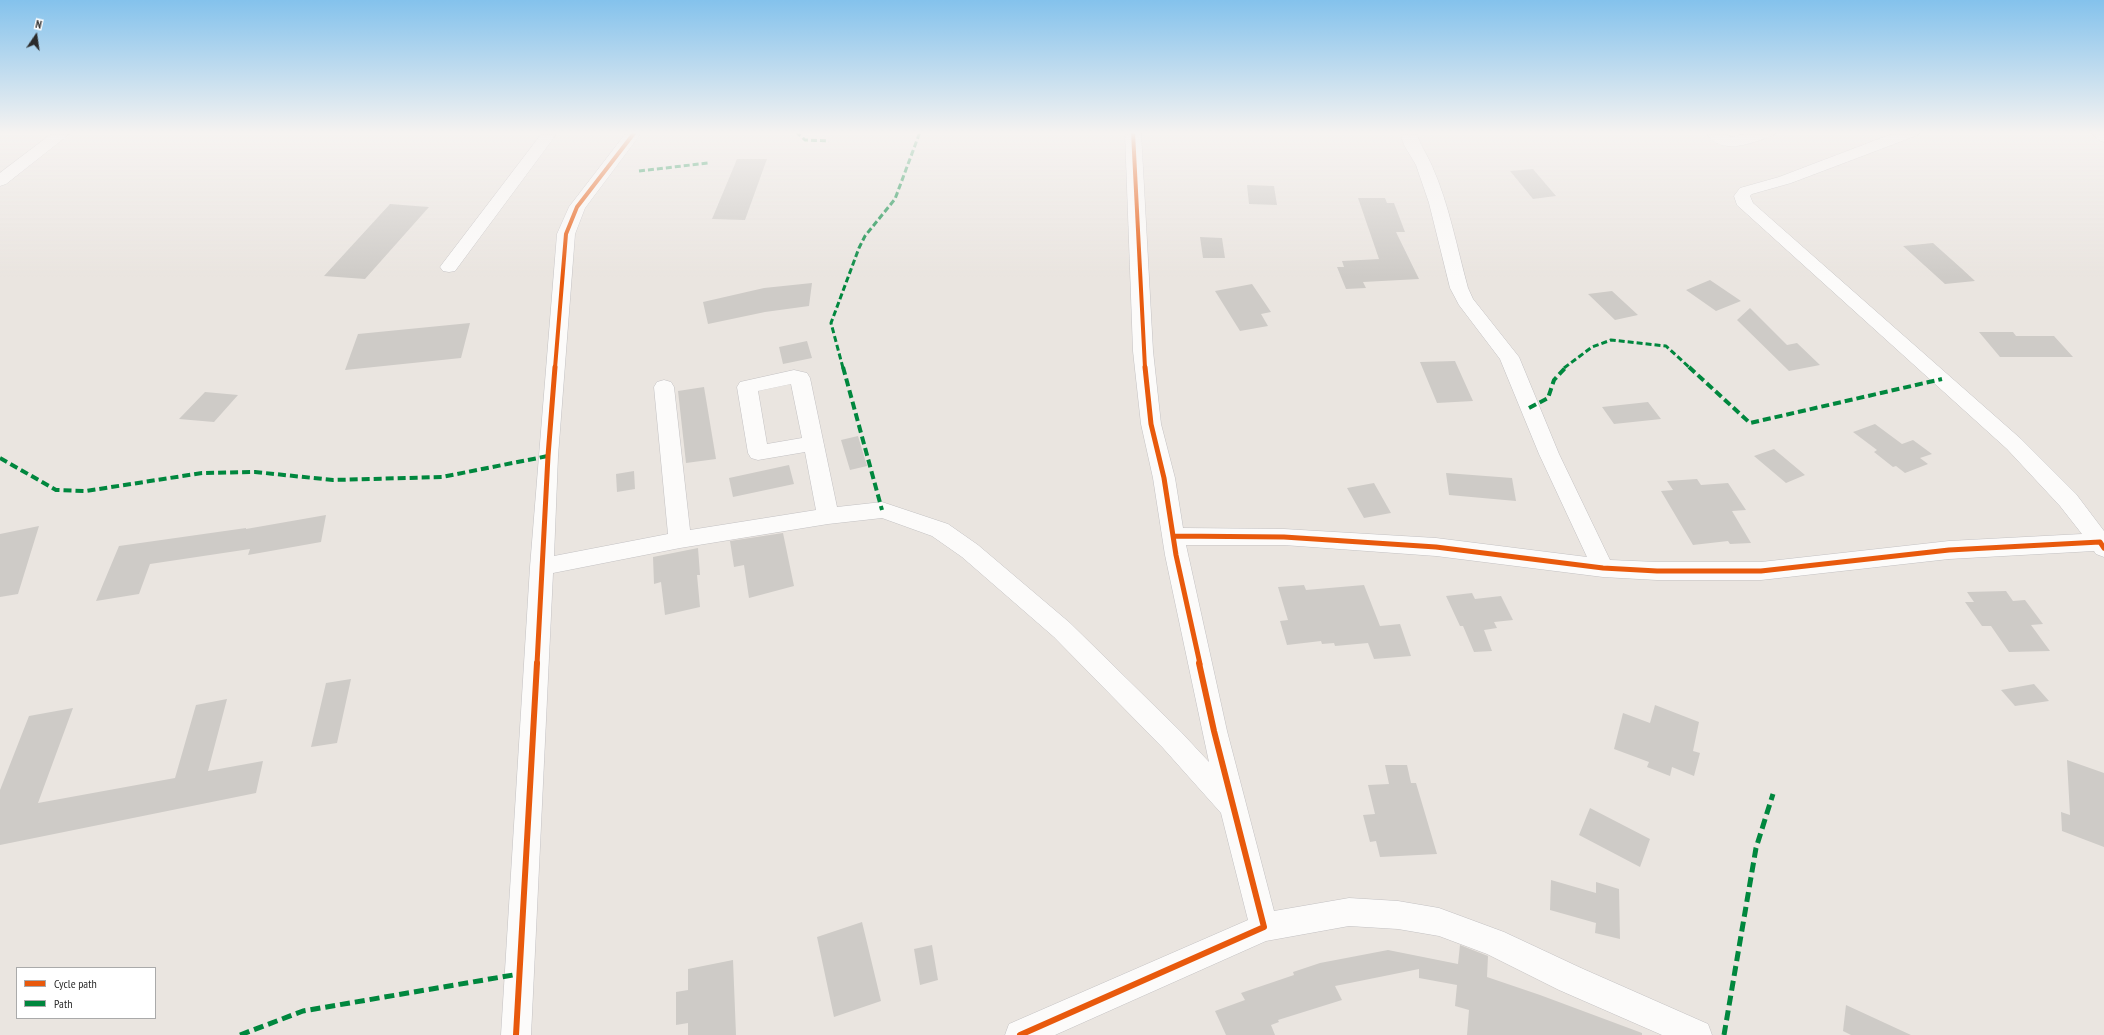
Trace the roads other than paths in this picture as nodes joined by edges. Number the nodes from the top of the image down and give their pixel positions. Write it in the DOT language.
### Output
graph roads {
  1 [pos="513,180"];
  2 [pos="598,180"];
  3 [pos="1135,180"];
  4 [pos="1429,180"];
  5 [pos="1782,180"];
  6 [pos="449,267"];
  7 [pos="664,387"];
  8 [pos="812,443"];
  9 [pos="828,516"];
  10 [pos="1173,536"];
  11 [pos="680,540"];
  12 [pos="2102,545"];
  13 [pos="541,567"];
  14 [pos="1603,568"];
  15 [pos="1232,806"];
  16 [pos="1264,927"];
  17 [pos="516,1035"];
  18 [pos="1020,1035"];
  19 [pos="1697,1035"];
  1 -- 6 [label="street"];
  2 -- 13 [label="street"];
  3 -- 10 [label="street"];
  4 -- 14 [label="street"];
  5 -- 12 [label="street"];
  7 -- 11 [label="street"];
  8 -- 9 [label="street"];
  9 -- 11 [label="street"];
  9 -- 15 [label="street"];
  10 -- 14 [label="street"];
  10 -- 15 [label="street"];
  11 -- 13 [label="street"];
  12 -- 14 [label="street"];
  13 -- 17 [label="street"];
  15 -- 16 [label="street"];
  16 -- 18 [label="street"];
  16 -- 19 [label="street"];
}
